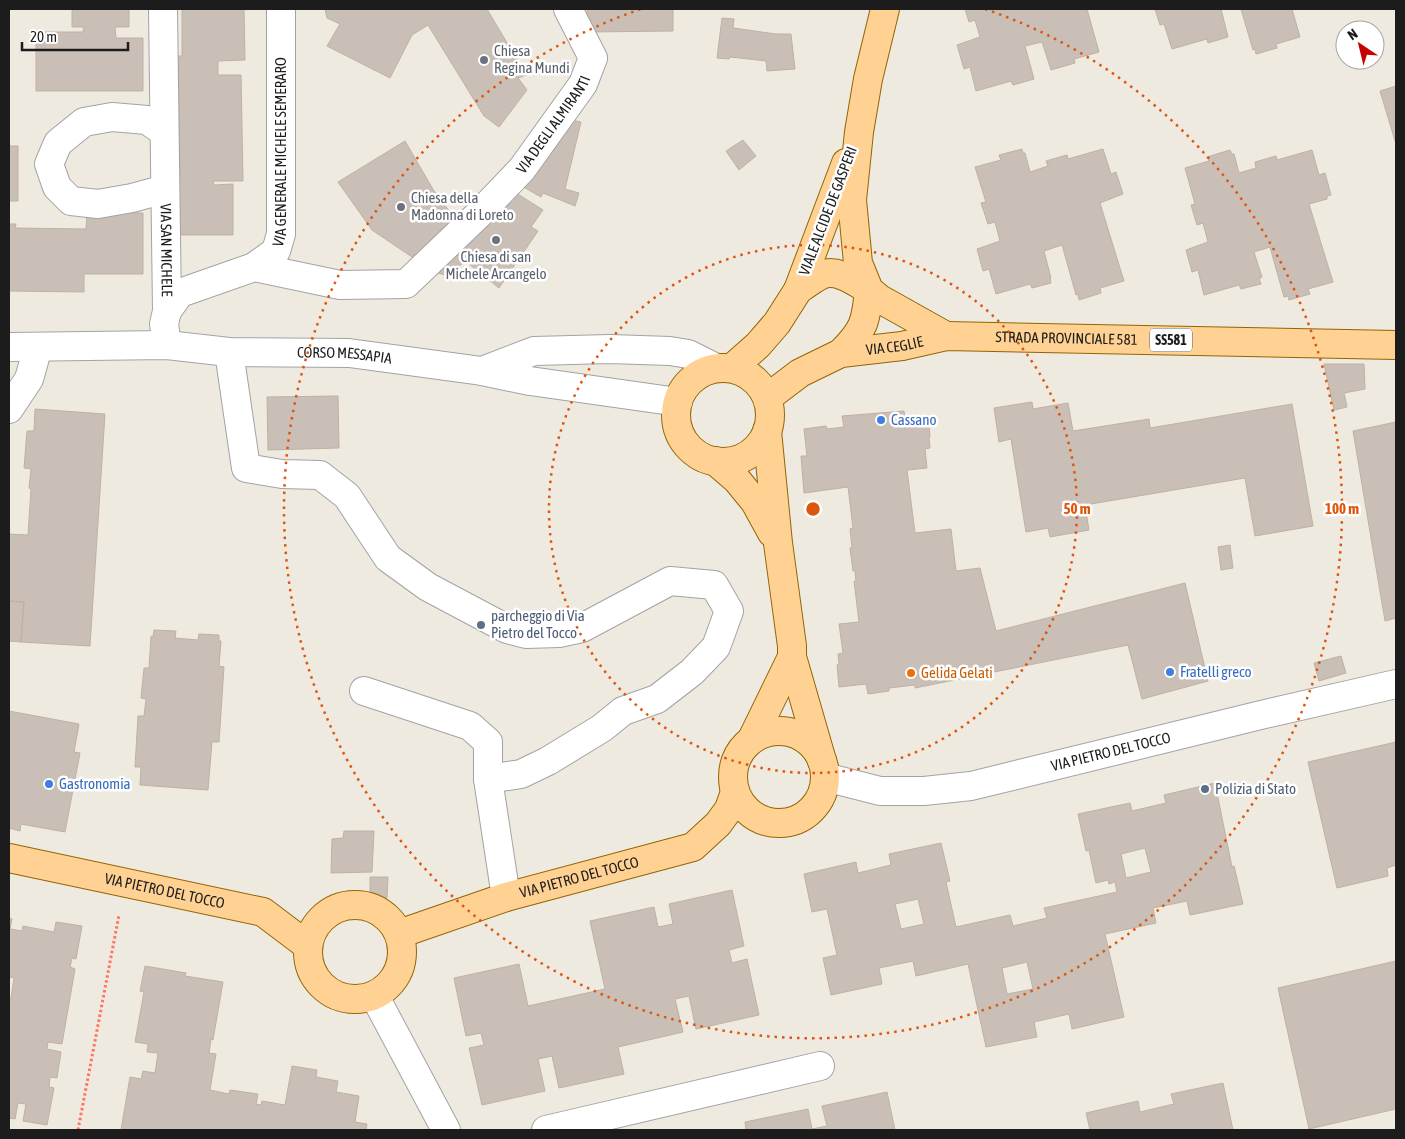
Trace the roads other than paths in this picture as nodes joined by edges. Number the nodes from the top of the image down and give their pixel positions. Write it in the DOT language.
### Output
graph roads {
  1 [pos="163,9"];
  2 [pos="281,9"];
  3 [pos="568,9"];
  4 [pos="885,9"];
  5 [pos="164,132"];
  6 [pos="859,132"];
  7 [pos="165,189"];
  8 [pos="254,267"];
  9 [pos="798,290"];
  10 [pos="869,290"];
  11 [pos="167,311"];
  12 [pos="946,336"];
  13 [pos="167,345"];
  14 [pos="1396,345"];
  15 [pos="38,346"];
  16 [pos="9,347"];
  17 [pos="229,352"];
  18 [pos="841,353"];
  19 [pos="724,368"];
  20 [pos="482,371"];
  21 [pos="767,398"];
  22 [pos="678,402"];
  23 [pos="9,409"];
  24 [pos="767,432"];
  25 [pos="715,461"];
  26 [pos="778,543"];
  27 [pos="792,656"];
  28 [pos="1396,684"];
  29 [pos="364,691"];
  30 [pos="752,739"];
  31 [pos="824,769"];
  32 [pos="488,779"];
  33 [pos="735,792"];
  34 [pos="9,858"];
  35 [pos="506,897"];
  36 [pos="399,934"];
  37 [pos="308,946"];
  38 [pos="374,995"];
  39 [pos="820,1066"];
  40 [pos="446,1130"];
  41 [pos="546,1130"];
  1 -- 5 [label="street, VIA SAN MICHELE"];
  2 -- 8 [label="street, VIA GENERALE MICHELE SEMERARO"];
  3 -- 8 [label="street, VIA DEGLI ALMIRANTI"];
  4 -- 6 [label="main road, VIALE ALCIDE DE GASPERI"];
  5 -- 7 [label="street, VIA SAN MICHELE"];
  5 -- 7 [label="street, VIA SAN MICHELE"];
  6 -- 9 [label="main road, VIALE ALCIDE DE GASPERI"];
  6 -- 10 [label="main road, VIALE ALCIDE DE GASPERI"];
  7 -- 11 [label="street, VIA SAN MICHELE"];
  8 -- 11 [label="street, VIA GENERALE MICHELE SEMERARO"];
  9 -- 10 [label="main road, VIALE ALCIDE DE GASPERI"];
  9 -- 19 [label="main road, VIALE ALCIDE DE GASPERI"];
  10 -- 12 [label="main road, VIA CEGLIE / SS581"];
  10 -- 18 [label="main road, VIALE ALCIDE DE GASPERI"];
  11 -- 13 [label="street"];
  12 -- 14 [label="main road, STRADA PROVINCIALE 581 / SS581"];
  12 -- 18 [label="main road, VIA CEGLIE / SS581"];
  13 -- 15 [label="street, CORSO MESSAPIA"];
  13 -- 17 [label="street, CORSO MESSAPIA"];
  15 -- 16 [label="street, CORSO MESSAPIA"];
  15 -- 23 [label="street"];
  17 -- 20 [label="street, CORSO MESSAPIA"];
  17 -- 32 [label="street"];
  18 -- 21 [label="main road, VIA CEGLIE / SS581"];
  19 -- 20 [label="street"];
  19 -- 21 [label="main road"];
  19 -- 22 [label="main road"];
  20 -- 22 [label="street, CORSO MESSAPIA"];
  21 -- 24 [label="main road"];
  22 -- 25 [label="main road"];
  24 -- 25 [label="main road"];
  24 -- 26 [label="main road"];
  25 -- 26 [label="main road"];
  26 -- 27 [label="main road"];
  27 -- 30 [label="main road"];
  27 -- 31 [label="main road"];
  28 -- 31 [label="street, VIA PIETRO DEL TOCCO"];
  29 -- 32 [label="street"];
  30 -- 31 [label="main road"];
  30 -- 33 [label="main road"];
  31 -- 33 [label="main road"];
  32 -- 35 [label="street"];
  33 -- 35 [label="main road, VIA PIETRO DEL TOCCO"];
  34 -- 37 [label="main road, VIA PIETRO DEL TOCCO"];
  35 -- 36 [label="main road, VIA PIETRO DEL TOCCO"];
  36 -- 37 [label="main road"];
  36 -- 38 [label="main road"];
  37 -- 38 [label="main road"];
  38 -- 40 [label="street"];
  39 -- 41 [label="street"];
}
